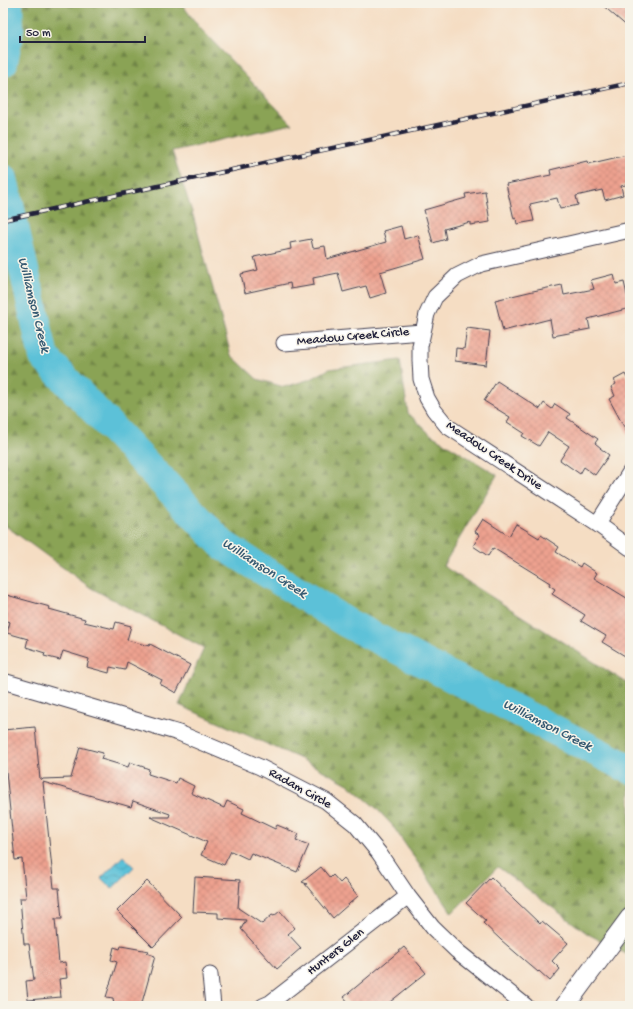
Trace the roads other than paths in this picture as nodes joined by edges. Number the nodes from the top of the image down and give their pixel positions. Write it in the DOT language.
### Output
graph roads {
  1 [pos="630,230"];
  2 [pos="422,332"];
  3 [pos="284,343"];
  4 [pos="630,472"];
  5 [pos="597,524"];
  6 [pos="630,548"];
  7 [pos="3,681"];
  8 [pos="408,896"];
  9 [pos="630,918"];
  10 [pos="210,975"];
  11 [pos="213,1006"];
  12 [pos="263,1006"];
  13 [pos="526,1006"];
  14 [pos="565,1006"];
  1 -- 2 [label="street, Meadow Creek Drive"];
  2 -- 3 [label="street, Meadow Creek Circle"];
  2 -- 5 [label="street, Meadow Creek Drive"];
  4 -- 5 [label="street"];
  5 -- 6 [label="street, Meadow Creek Drive"];
  7 -- 8 [label="street, Radam Circle"];
  8 -- 12 [label="street, Hunters Glen"];
  8 -- 13 [label="street, Radam Circle"];
  9 -- 14 [label="street"];
  10 -- 11 [label="street"];
}
